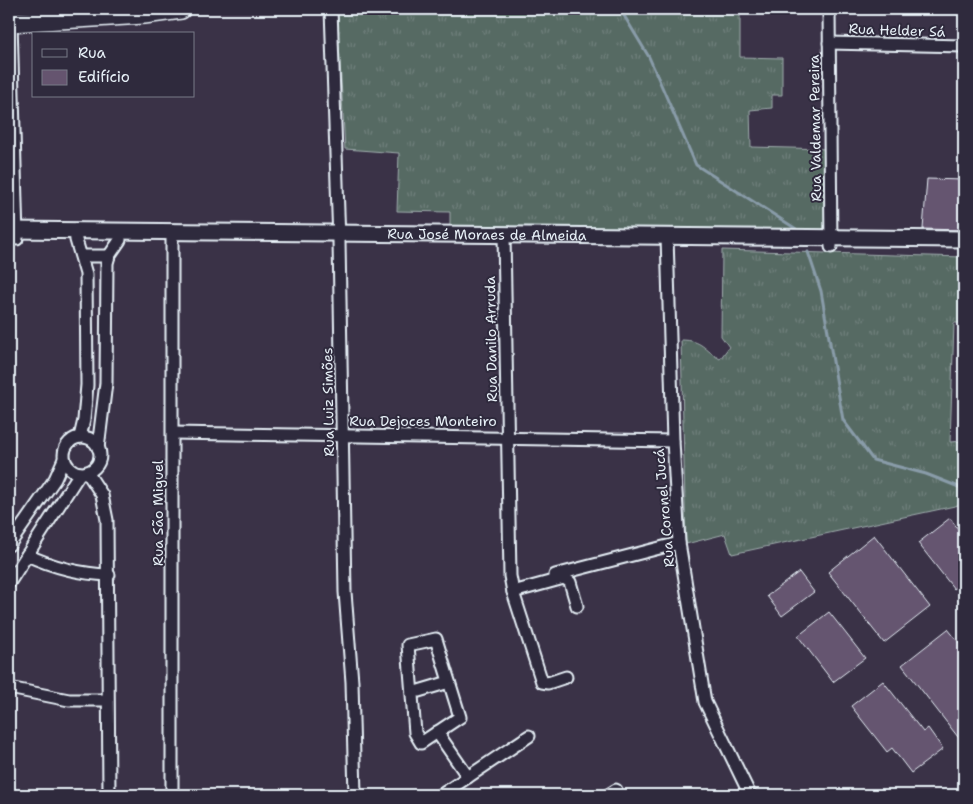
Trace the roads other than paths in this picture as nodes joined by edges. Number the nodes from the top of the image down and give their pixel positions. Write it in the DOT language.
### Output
graph roads {
  1 [pos="181,9"];
  2 [pos="331,9"];
  3 [pos="829,9"];
  4 [pos="10,22"];
  5 [pos="830,43"];
  6 [pos="964,46"];
  7 [pos="13,235"];
  8 [pos="75,235"];
  9 [pos="173,235"];
  10 [pos="339,237"];
  11 [pos="504,239"];
  12 [pos="964,239"];
  13 [pos="120,240"];
  14 [pos="667,240"];
  15 [pos="832,242"];
  16 [pos="915,243"];
  17 [pos="964,248"];
  18 [pos="82,256"];
  19 [pos="109,256"];
  20 [pos="87,319"];
  21 [pos="107,319"];
  22 [pos="87,364"];
  23 [pos="106,364"];
  24 [pos="173,433"];
  25 [pos="343,436"];
  26 [pos="80,437"];
  27 [pos="509,437"];
  28 [pos="673,441"];
  29 [pos="98,448"];
  30 [pos="64,459"];
  31 [pos="84,473"];
  32 [pos="679,543"];
  33 [pos="9,545"];
  34 [pos="27,555"];
  35 [pos="109,575"];
  36 [pos="9,583"];
  37 [pos="512,589"];
  38 [pos="577,606"];
  39 [pos="566,677"];
  40 [pos="449,682"];
  41 [pos="9,688"];
  42 [pos="412,693"];
  43 [pos="107,700"];
  44 [pos="437,732"];
  45 [pos="529,736"];
  46 [pos="468,778"];
  47 [pos="108,795"];
  48 [pos="172,795"];
  49 [pos="355,795"];
  50 [pos="441,795"];
  51 [pos="750,795"];
  1 -- 4 [label="highway"];
  2 -- 10 [label="street, Rua Luiz Simões"];
  3 -- 5 [label="street, Rua Valdemar Pereira"];
  4 -- 7 [label="street"];
  5 -- 6 [label="street, Rua Helder Sá"];
  5 -- 15 [label="street, Rua Valdemar Pereira"];
  7 -- 8 [label="street, Rua José Moraes de Almeida"];
  8 -- 9 [label="street, Rua José Moraes de Almeida"];
  8 -- 13 [label="street, Rua José Moraes de Almeida"];
  8 -- 18 [label="street"];
  9 -- 10 [label="street, Rua José Moraes de Almeida"];
  9 -- 13 [label="street, Rua José Moraes de Almeida"];
  9 -- 24 [label="street, Rua São Miguel"];
  10 -- 11 [label="street, Rua José Moraes de Almeida"];
  10 -- 25 [label="street, Rua Luiz Simões"];
  11 -- 14 [label="street, Rua José Moraes de Almeida"];
  11 -- 27 [label="street, Rua Danilo Arruda"];
  12 -- 16 [label="street, Rua José Moraes de Almeida"];
  13 -- 19 [label="street"];
  14 -- 15 [label="street, Rua José Moraes de Almeida"];
  14 -- 28 [label="street, Rua Coronel Jucá"];
  15 -- 16 [label="street, Rua José Moraes de Almeida"];
  16 -- 17 [label="street, Rua José Moraes de Almeida"];
  18 -- 19 [label="street"];
  18 -- 20 [label="street"];
  19 -- 21 [label="street"];
  20 -- 21 [label="street"];
  20 -- 22 [label="street"];
  21 -- 23 [label="street"];
  22 -- 23 [label="street"];
  22 -- 26 [label="street"];
  23 -- 29 [label="street"];
  24 -- 25 [label="street, Rua Dejoces Monteiro"];
  24 -- 48 [label="street, Rua São Miguel"];
  25 -- 27 [label="street, Rua Dejoces Monteiro"];
  25 -- 49 [label="street, Rua Luiz Simões"];
  26 -- 29 [label="street"];
  26 -- 30 [label="street"];
  27 -- 28 [label="street, Rua Dejoces Monteiro"];
  27 -- 37 [label="street, Rua Danilo Arruda"];
  28 -- 32 [label="street, Rua Coronel Jucá"];
  29 -- 31 [label="street"];
  30 -- 31 [label="street"];
  30 -- 33 [label="street"];
  31 -- 34 [label="street"];
  31 -- 35 [label="street"];
  32 -- 37 [label="street"];
  32 -- 51 [label="street, Rua Coronel Jucá"];
  34 -- 35 [label="street"];
  34 -- 36 [label="street"];
  35 -- 43 [label="street"];
  37 -- 38 [label="street"];
  37 -- 39 [label="street, Rua Danilo Arruda"];
  40 -- 42 [label="street"];
  40 -- 42 [label="street"];
  40 -- 44 [label="street"];
  41 -- 43 [label="street"];
  42 -- 44 [label="street"];
  43 -- 47 [label="street"];
  44 -- 46 [label="street"];
  45 -- 46 [label="street"];
  46 -- 50 [label="street"];
}
